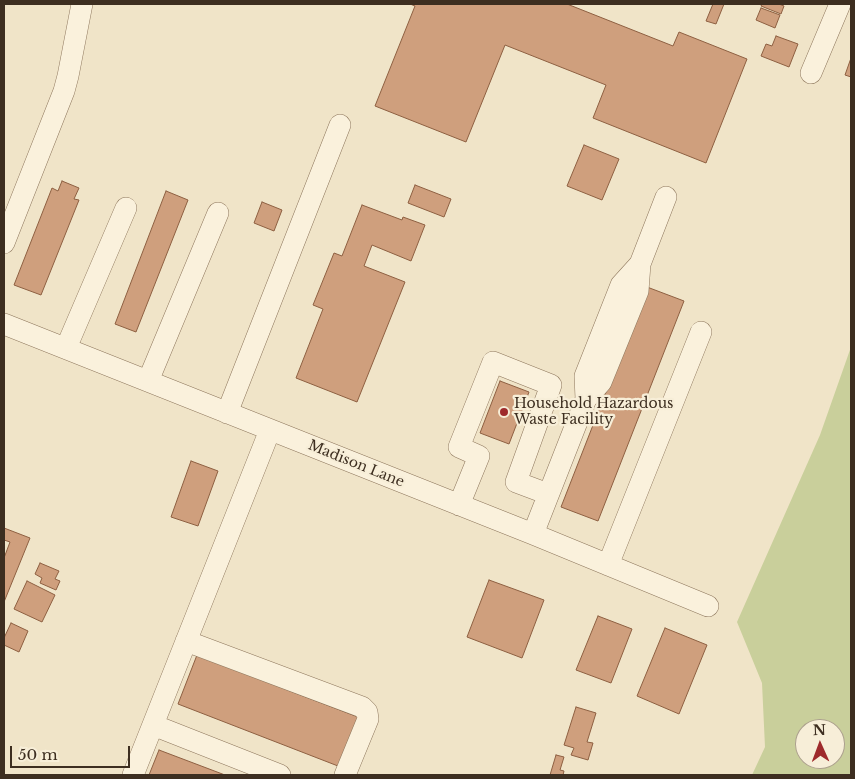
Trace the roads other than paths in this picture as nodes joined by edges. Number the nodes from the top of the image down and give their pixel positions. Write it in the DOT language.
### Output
graph roads {
  1 [pos="82,4"];
  2 [pos="840,4"];
  3 [pos="812,73"];
  4 [pos="340,125"];
  5 [pos="666,197"];
  6 [pos="126,208"];
  7 [pos="218,213"];
  8 [pos="4,243"];
  9 [pos="4,324"];
  10 [pos="701,332"];
  11 [pos="66,348"];
  12 [pos="148,382"];
  13 [pos="227,413"];
  14 [pos="270,430"];
  15 [pos="548,494"];
  16 [pos="459,505"];
  17 [pos="532,534"];
  18 [pos="608,565"];
  19 [pos="708,606"];
  20 [pos="186,641"];
  21 [pos="153,726"];
  22 [pos="134,775"];
  23 [pos="280,775"];
  24 [pos="346,775"];
  1 -- 8 [label="street"];
  2 -- 3 [label="street"];
  4 -- 13 [label="street"];
  5 -- 15 [label="street"];
  6 -- 11 [label="street"];
  7 -- 12 [label="street"];
  9 -- 11 [label="street, Madison Lane"];
  10 -- 18 [label="street"];
  11 -- 12 [label="street, Madison Lane"];
  12 -- 13 [label="street, Madison Lane"];
  13 -- 14 [label="street, Madison Lane"];
  14 -- 16 [label="street, Madison Lane"];
  14 -- 20 [label="street"];
  15 -- 16 [label="street"];
  15 -- 17 [label="street"];
  16 -- 17 [label="street, Madison Lane"];
  17 -- 18 [label="street, Madison Lane"];
  18 -- 19 [label="street, Madison Lane"];
  20 -- 21 [label="street"];
  20 -- 24 [label="street"];
  21 -- 22 [label="street"];
  21 -- 23 [label="street"];
}
